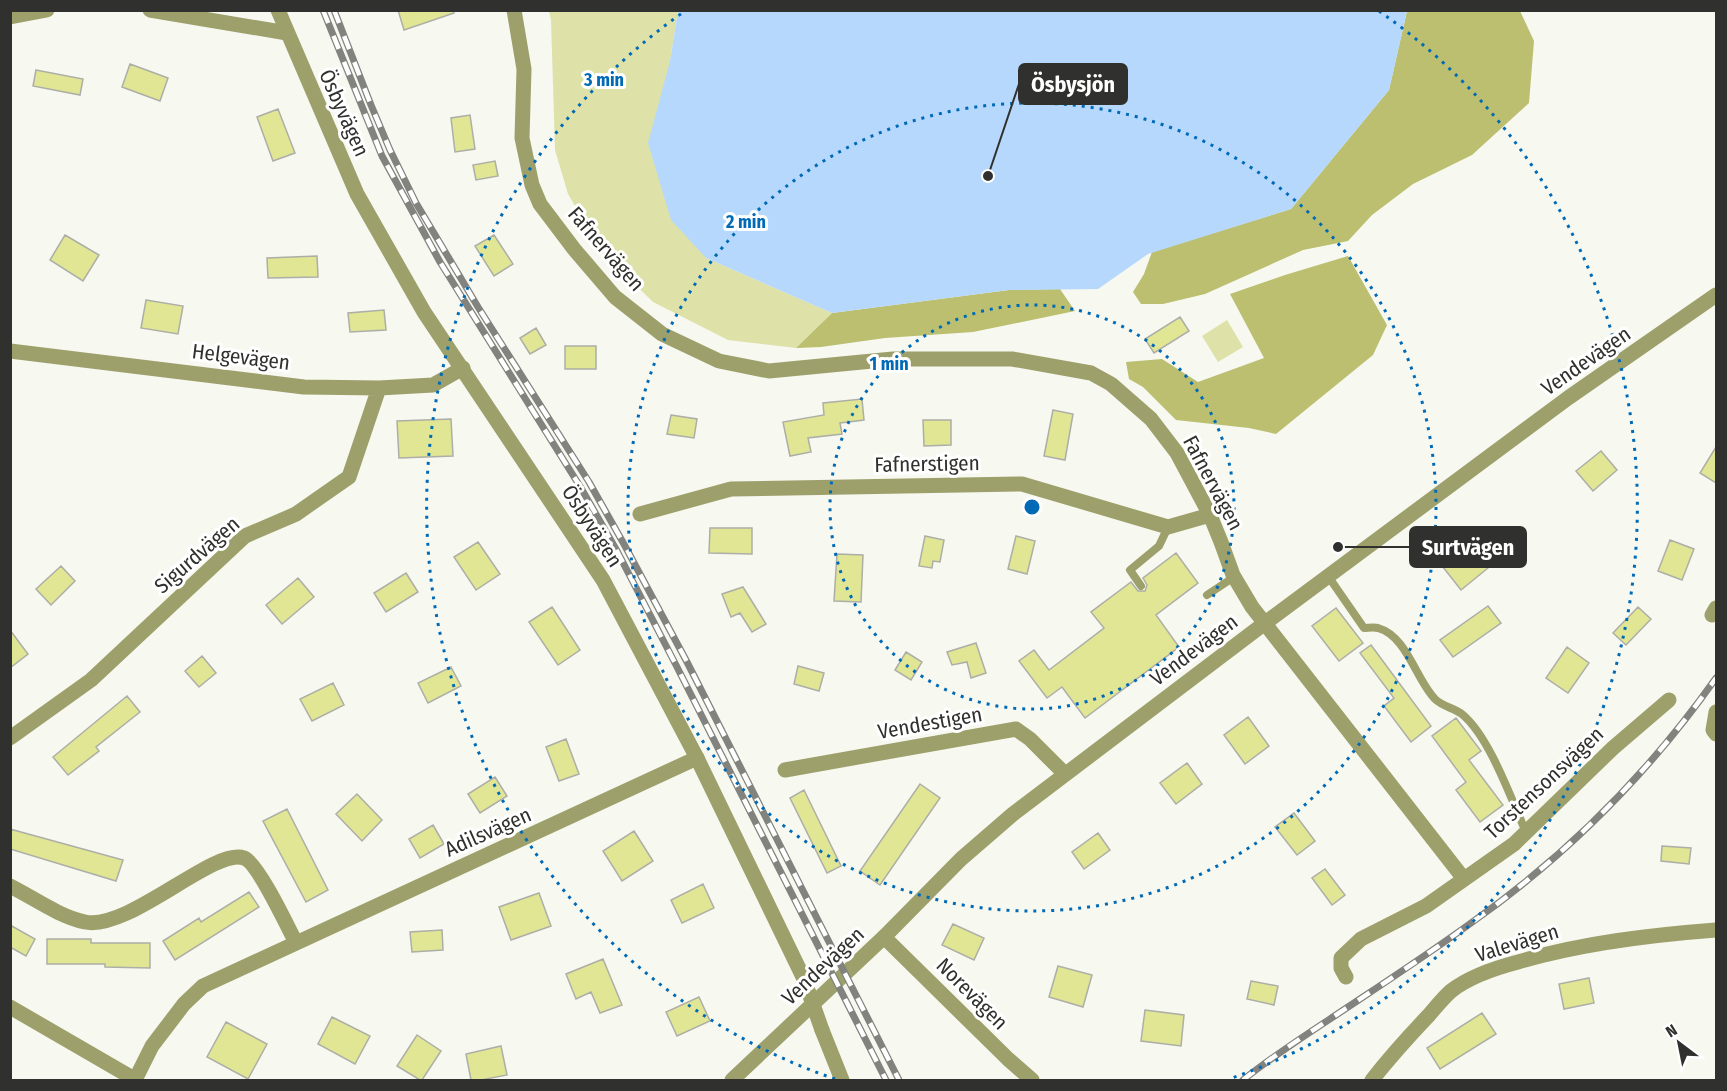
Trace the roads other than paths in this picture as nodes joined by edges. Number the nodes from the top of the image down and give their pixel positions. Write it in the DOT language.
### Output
graph roads {
  1 [pos="47,10"];
  2 [pos="150,10"];
  3 [pos="278,10"];
  4 [pos="514,10"];
  5 [pos="10,17"];
  6 [pos="287,33"];
  7 [pos="1716,295"];
  8 [pos="10,351"];
  9 [pos="463,368"];
  10 [pos="379,388"];
  11 [pos="640,514"];
  12 [pos="1210,515"];
  13 [pos="1168,527"];
  14 [pos="1328,576"];
  15 [pos="1234,577"];
  16 [pos="1141,586"];
  17 [pos="1207,595"];
  18 [pos="1265,623"];
  19 [pos="1669,700"];
  20 [pos="1716,712"];
  21 [pos="1715,732"];
  22 [pos="10,738"];
  23 [pos="697,758"];
  24 [pos="785,770"];
  25 [pos="1065,774"];
  26 [pos="1526,832"];
  27 [pos="1464,879"];
  28 [pos="10,885"];
  29 [pos="1716,930"];
  30 [pos="884,937"];
  31 [pos="296,943"];
  32 [pos="1346,977"];
  33 [pos="10,1007"];
  34 [pos="136,1080"];
  35 [pos="732,1080"];
  36 [pos="842,1080"];
  37 [pos="1032,1080"];
  38 [pos="1372,1080"];
  1 -- 5 [label="street"];
  2 -- 6 [label="street"];
  3 -- 6 [label="street, Ösbyvägen"];
  4 -- 12 [label="street, Fafnervägen"];
  6 -- 9 [label="street, Ösbyvägen"];
  7 -- 14 [label="street, Vendevägen"];
  8 -- 10 [label="street, Helgevägen"];
  9 -- 10 [label="street, Helgevägen"];
  9 -- 23 [label="street, Ösbyvägen"];
  10 -- 22 [label="street, Sigurdvägen"];
  11 -- 13 [label="street, Fafnerstigen"];
  12 -- 13 [label="street"];
  12 -- 15 [label="street, Fafnervägen"];
  13 -- 16 [label="lane"];
  14 -- 18 [label="street, Vendevägen"];
  14 -- 26 [label="lane"];
  15 -- 17 [label="lane"];
  15 -- 18 [label="street, Fafnervägen"];
  18 -- 25 [label="street, Vendevägen"];
  18 -- 27 [label="street, Fafnervägen"];
  19 -- 26 [label="street, Torstensonsvägen"];
  20 -- 21 [label="street"];
  23 -- 31 [label="street, Adilsvägen"];
  23 -- 36 [label="street, Ösbyvägen, bridge"];
  24 -- 25 [label="street, Vendestigen"];
  25 -- 30 [label="street, Vendevägen"];
  26 -- 27 [label="street, Torstensonsvägen"];
  27 -- 32 [label="street, Torstensonsvägen"];
  28 -- 31 [label="street"];
  29 -- 38 [label="street, Valevägen"];
  30 -- 35 [label="street, Vendevägen"];
  30 -- 37 [label="street, Norevägen"];
  31 -- 34 [label="street, Adilsvägen"];
  33 -- 34 [label="street"];
}
